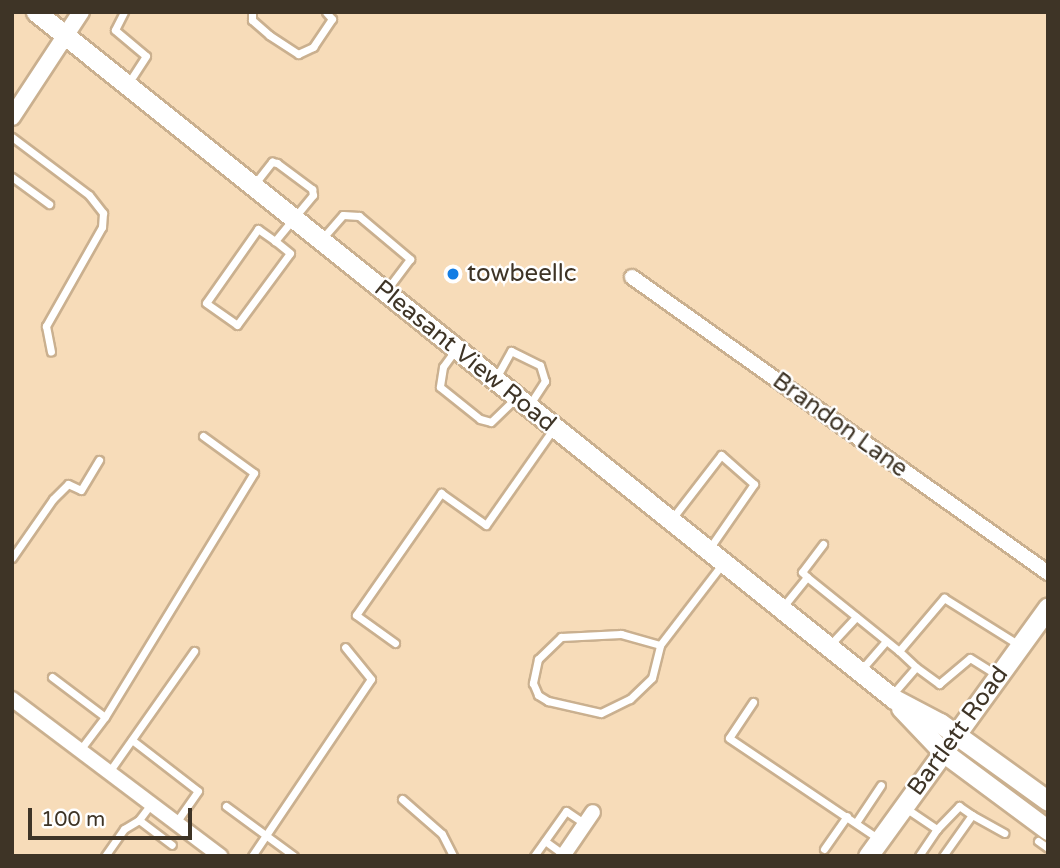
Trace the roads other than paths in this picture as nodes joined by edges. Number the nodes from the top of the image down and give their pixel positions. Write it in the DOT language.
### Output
graph roads {
  1 [pos="36,12"];
  2 [pos="81,12"];
  3 [pos="124,12"];
  4 [pos="252,12"];
  5 [pos="326,12"];
  6 [pos="64,35"];
  7 [pos="127,85"];
  8 [pos="12,117"];
  9 [pos="12,137"];
  10 [pos="12,177"];
  11 [pos="253,186"];
  12 [pos="49,204"];
  13 [pos="293,218"];
  14 [pos="321,240"];
  15 [pos="275,241"];
  16 [pos="632,277"];
  17 [pos="385,292"];
  18 [pos="456,349"];
  19 [pos="51,352"];
  20 [pos="495,380"];
  21 [pos="522,401"];
  22 [pos="554,427"];
  23 [pos="203,436"];
  24 [pos="99,460"];
  25 [pos="671,520"];
  26 [pos="823,544"];
  27 [pos="716,556"];
  28 [pos="12,558"];
  29 [pos="1048,573"];
  30 [pos="807,578"];
  31 [pos="1048,607"];
  32 [pos="782,609"];
  33 [pos="856,617"];
  34 [pos="886,641"];
  35 [pos="395,643"];
  36 [pos="660,645"];
  37 [pos="1020,646"];
  38 [pos="345,647"];
  39 [pos="829,647"];
  40 [pos="194,651"];
  41 [pos="898,651"];
  42 [pos="916,667"];
  43 [pos="860,671"];
  44 [pos="998,676"];
  45 [pos="52,677"];
  46 [pos="892,697"];
  47 [pos="12,699"];
  48 [pos="753,702"];
  49 [pos="105,717"];
  50 [pos="955,734"];
  51 [pos="132,740"];
  52 [pos="80,750"];
  53 [pos="943,752"];
  54 [pos="109,772"];
  55 [pos="881,785"];
  56 [pos="402,799"];
  57 [pos="1048,801"];
  58 [pos="151,804"];
  59 [pos="226,806"];
  60 [pos="903,807"];
  61 [pos="972,815"];
  62 [pos="847,816"];
  63 [pos="589,818"];
  64 [pos="139,820"];
  65 [pos="857,821"];
  66 [pos="176,822"];
  67 [pos="937,829"];
  68 [pos="1004,833"];
  69 [pos="265,836"];
  70 [pos="1043,836"];
  71 [pos="545,841"];
  72 [pos="172,845"];
  73 [pos="1048,848"];
  74 [pos="824,849"];
  75 [pos="875,850"];
  76 [pos="563,855"];
  77 [pos="105,856"];
  78 [pos="220,856"];
  79 [pos="251,856"];
  80 [pos="294,856"];
  81 [pos="453,856"];
  82 [pos="534,856"];
  83 [pos="919,856"];
  84 [pos="943,856"];
  1 -- 6 [label="main road, Pleasant View Road"];
  2 -- 6 [label="street"];
  3 -- 7 [label="lane"];
  4 -- 5 [label="lane"];
  6 -- 7 [label="main road, Pleasant View Road"];
  6 -- 8 [label="street"];
  7 -- 11 [label="main road, Pleasant View Road"];
  9 -- 19 [label="lane"];
  10 -- 12 [label="lane"];
  11 -- 13 [label="main road, Pleasant View Road"];
  11 -- 13 [label="lane"];
  13 -- 14 [label="main road, Pleasant View Road"];
  13 -- 15 [label="lane"];
  14 -- 17 [label="main road, Pleasant View Road"];
  14 -- 17 [label="lane"];
  15 -- 15 [label="lane"];
  16 -- 29 [label="street, Brandon Lane"];
  17 -- 18 [label="main road, Pleasant View Road"];
  18 -- 20 [label="main road, Pleasant View Road"];
  18 -- 21 [label="lane"];
  20 -- 21 [label="main road, Pleasant View Road"];
  20 -- 21 [label="lane"];
  21 -- 22 [label="main road, Pleasant View Road"];
  22 -- 25 [label="main road, Pleasant View Road"];
  22 -- 35 [label="lane"];
  23 -- 49 [label="lane"];
  24 -- 28 [label="lane"];
  25 -- 27 [label="main road, Pleasant View Road"];
  25 -- 27 [label="lane"];
  26 -- 30 [label="lane"];
  27 -- 32 [label="main road, Pleasant View Road"];
  27 -- 36 [label="lane"];
  30 -- 32 [label="lane"];
  30 -- 33 [label="lane"];
  31 -- 37 [label="main road, Bartlett Road"];
  32 -- 39 [label="main road, Pleasant View Road"];
  33 -- 34 [label="lane"];
  33 -- 39 [label="lane"];
  34 -- 41 [label="lane"];
  34 -- 43 [label="lane"];
  36 -- 36 [label="lane"];
  37 -- 41 [label="lane"];
  37 -- 44 [label="main road, Bartlett Road"];
  38 -- 69 [label="lane"];
  39 -- 43 [label="main road, Pleasant View Road"];
  40 -- 51 [label="lane"];
  41 -- 42 [label="lane"];
  42 -- 44 [label="lane"];
  42 -- 46 [label="lane"];
  43 -- 46 [label="main road, Pleasant View Road"];
  44 -- 50 [label="main road, Bartlett Road"];
  45 -- 49 [label="lane"];
  46 -- 50 [label="main road, Pleasant View Road"];
  46 -- 53 [label="main road, Pleasant View Road"];
  47 -- 52 [label="street"];
  48 -- 62 [label="lane"];
  49 -- 52 [label="lane"];
  50 -- 53 [label="main road, Bartlett Road"];
  50 -- 57 [label="main road, Pleasant View Road"];
  51 -- 54 [label="lane"];
  51 -- 66 [label="lane"];
  52 -- 54 [label="street"];
  53 -- 60 [label="main road, Bartlett Road"];
  53 -- 70 [label="main road, Pleasant View Road"];
  54 -- 58 [label="street"];
  55 -- 65 [label="lane"];
  56 -- 81 [label="lane"];
  58 -- 64 [label="lane"];
  58 -- 66 [label="street"];
  59 -- 69 [label="lane"];
  60 -- 67 [label="lane"];
  60 -- 75 [label="main road, Bartlett Road"];
  61 -- 67 [label="lane"];
  61 -- 68 [label="lane"];
  61 -- 84 [label="lane"];
  62 -- 65 [label="lane"];
  62 -- 74 [label="lane"];
  63 -- 71 [label="lane"];
  63 -- 76 [label="street"];
  64 -- 72 [label="lane"];
  64 -- 77 [label="lane"];
  65 -- 75 [label="lane"];
  66 -- 78 [label="street"];
  67 -- 83 [label="lane"];
  69 -- 79 [label="lane"];
  69 -- 80 [label="lane"];
  70 -- 73 [label="lane"];
  71 -- 76 [label="lane"];
  71 -- 82 [label="lane"];
}
